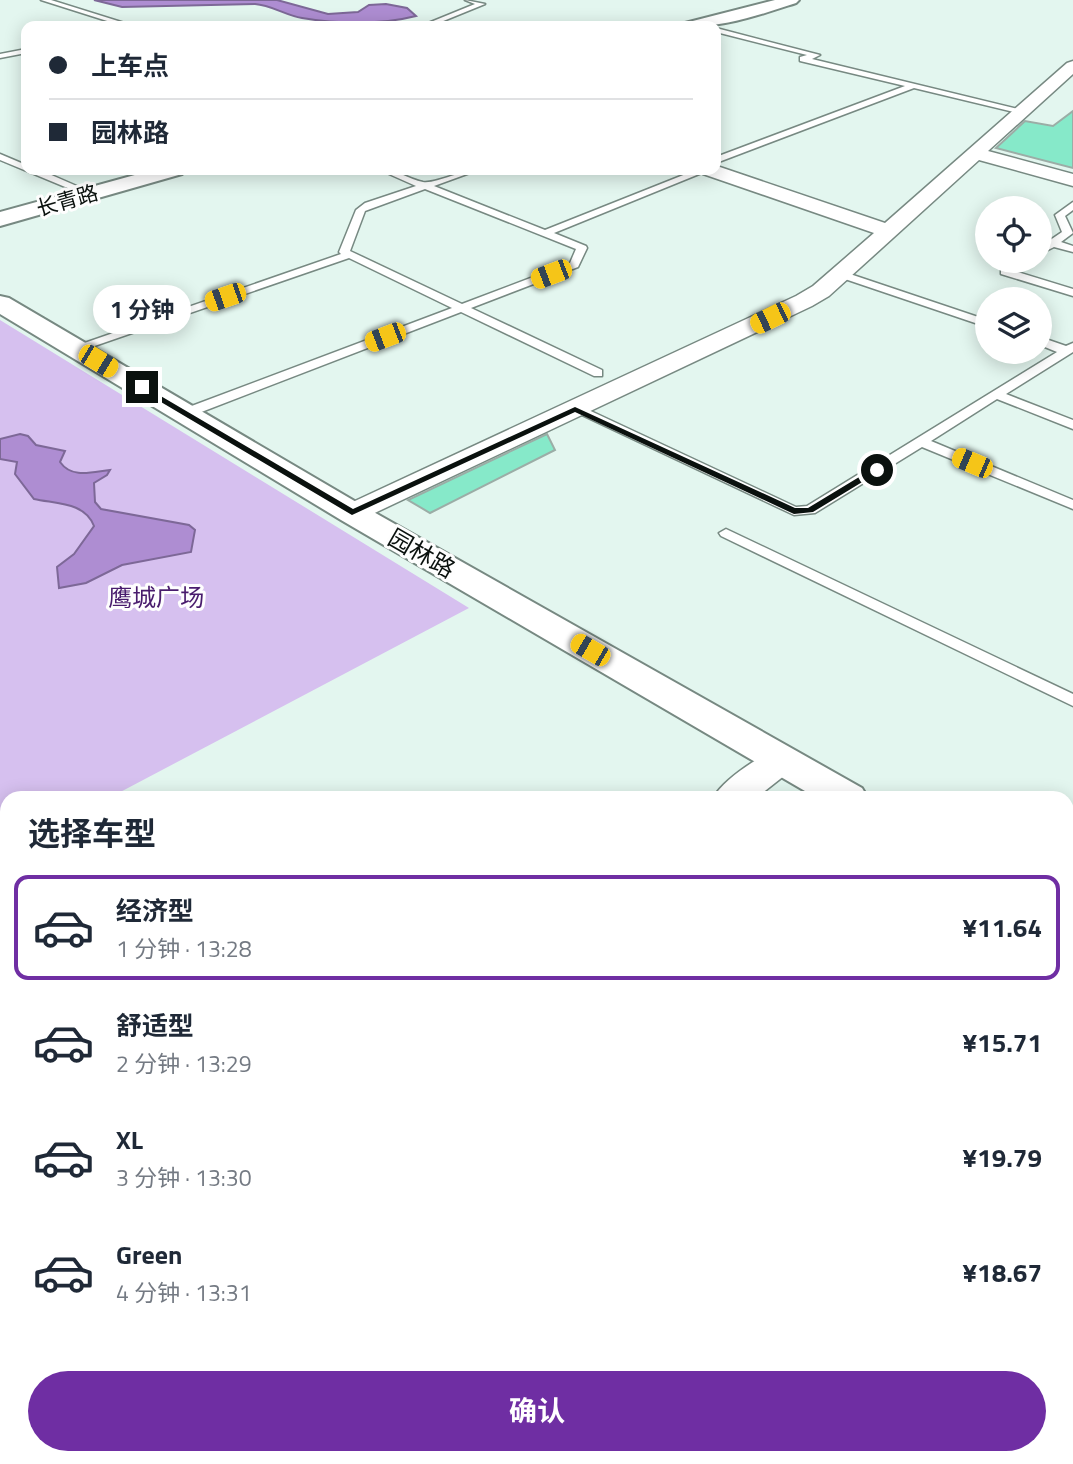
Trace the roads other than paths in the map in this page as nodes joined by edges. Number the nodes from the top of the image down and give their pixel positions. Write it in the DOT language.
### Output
graph roads {
  1 [pos="44,0"];
  2 [pos="468,0"];
  3 [pos="791,0"];
  4 [pos="113,21"];
  5 [pos="438,21"];
  6 [pos="714,21"];
  7 [pos="721,31"];
  8 [pos="21,52"];
  9 [pos="0,56"];
  10 [pos="1073,66"];
  11 [pos="913,85"];
  12 [pos="1022,111"];
  13 [pos="974,153"];
  14 [pos="0,157"];
  15 [pos="721,158"];
  16 [pos="21,165"];
  17 [pos="721,174"];
  18 [pos="44,175"];
  19 [pos="157,175"];
  20 [pos="397,175"];
  21 [pos="458,175"];
  22 [pos="691,175"];
  23 [pos="1073,180"];
  24 [pos="425,186"];
  25 [pos="90,194"];
  26 [pos="1073,205"];
  27 [pos="0,219"];
  28 [pos="887,231"];
  29 [pos="546,233"];
  30 [pos="1052,243"];
  31 [pos="1073,249"];
  32 [pos="349,255"];
  33 [pos="1008,273"];
  34 [pos="843,275"];
  35 [pos="1073,293"];
  36 [pos="0,303"];
  37 [pos="460,308"];
  38 [pos="975,320"];
  39 [pos="1052,344"];
  40 [pos="76,348"];
  41 [pos="1070,349"];
  42 [pos="598,373"];
  43 [pos="997,395"];
  44 [pos="575,409"];
  45 [pos="186,413"];
  46 [pos="1073,425"];
  47 [pos="922,442"];
  48 [pos="1073,505"];
  49 [pos="352,513"];
  50 [pos="726,533"];
  51 [pos="1070,696"];
  52 [pos="781,760"];
  53 [pos="741,791"];
  54 [pos="836,791"];
  1 -- 4 [label="lane"];
  2 -- 5 [label="lane"];
  3 -- 6 [label="street"];
  7 -- 11 [label="lane"];
  8 -- 9 [label="lane"];
  10 -- 12 [label="street"];
  11 -- 12 [label="lane"];
  11 -- 15 [label="lane"];
  12 -- 13 [label="street"];
  13 -- 23 [label="street"];
  13 -- 28 [label="street"];
  14 -- 16 [label="lane"];
  17 -- 28 [label="street"];
  18 -- 25 [label="lane"];
  19 -- 25 [label="street, 长青路"];
  20 -- 24 [label="lane"];
  21 -- 24 [label="lane"];
  22 -- 29 [label="lane"];
  24 -- 29 [label="lane"];
  24 -- 32 [label="lane"];
  25 -- 27 [label="street, 长青路"];
  26 -- 30 [label="lane"];
  28 -- 44 [label="street"];
  29 -- 37 [label="lane"];
  30 -- 31 [label="lane"];
  32 -- 37 [label="lane"];
  32 -- 40 [label="lane"];
  33 -- 35 [label="lane"];
  34 -- 38 [label="lane"];
  36 -- 40 [label="street, 园林路"];
  37 -- 42 [label="lane"];
  37 -- 45 [label="lane"];
  39 -- 41 [label="lane"];
  40 -- 45 [label="street, 园林路"];
  41 -- 43 [label="lane"];
  43 -- 46 [label="lane"];
  43 -- 47 [label="lane"];
  44 -- 47 [label="lane"];
  44 -- 49 [label="street"];
  45 -- 49 [label="street, 园林路"];
  47 -- 48 [label="lane"];
  49 -- 52 [label="street, 园林路"];
  50 -- 51 [label="lane"];
  52 -- 53 [label="street"];
  52 -- 54 [label="street, 园林路"];
}
